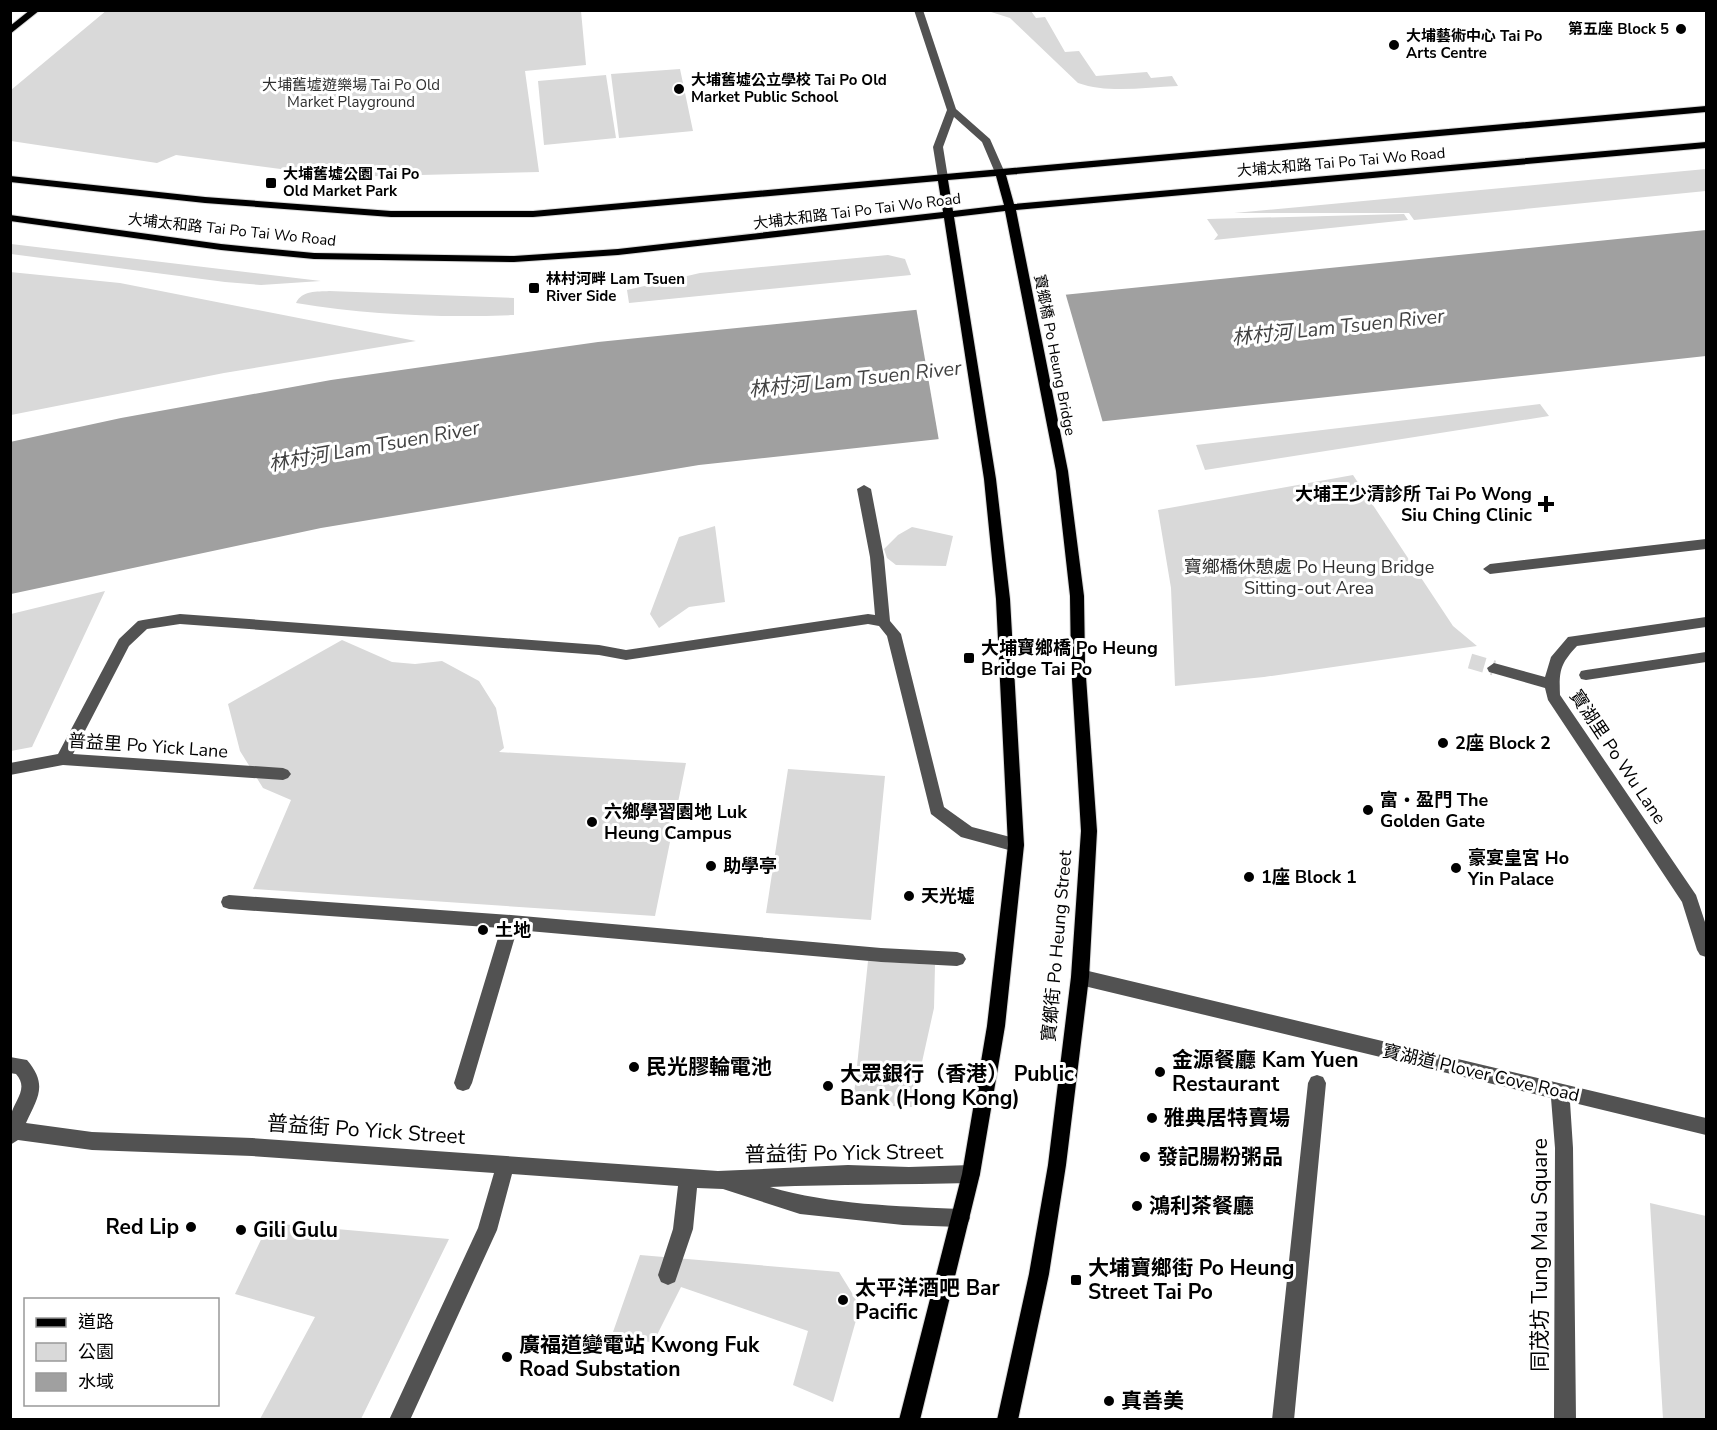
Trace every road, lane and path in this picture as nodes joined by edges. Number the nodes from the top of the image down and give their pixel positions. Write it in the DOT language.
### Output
graph roads {
  1 [pos="36,10"];
  2 [pos="918,10"];
  3 [pos="10,31"];
  4 [pos="1707,109"];
  5 [pos="952,110"];
  6 [pos="1707,145"];
  7 [pos="1000,172"];
  8 [pos="943,177"];
  9 [pos="10,179"];
  10 [pos="1010,208"];
  11 [pos="950,216"];
  12 [pos="10,220"];
  13 [pos="1062,471"];
  14 [pos="864,489"];
  15 [pos="1707,544"];
  16 [pos="1490,569"];
  17 [pos="883,622"];
  18 [pos="1707,622"];
  19 [pos="1707,657"];
  20 [pos="1494,668"];
  21 [pos="1586,675"];
  22 [pos="1552,684"];
  23 [pos="63,759"];
  24 [pos="10,769"];
  25 [pos="283,774"];
  26 [pos="1016,845"];
  27 [pos="229,902"];
  28 [pos="511,922"];
  29 [pos="1707,950"];
  30 [pos="957,959"];
  31 [pos="1080,977"];
  32 [pos="10,1065"];
  33 [pos="463,1083"];
  34 [pos="1317,1083"];
  35 [pos="1560,1091"];
  36 [pos="1707,1126"];
  37 [pos="12,1132"];
  38 [pos="506,1164"];
  39 [pos="971,1174"];
  40 [pos="689,1178"];
  41 [pos="718,1180"];
  42 [pos="960,1218"];
  43 [pos="668,1275"];
  44 [pos="399,1419"];
  45 [pos="909,1419"];
  46 [pos="1006,1419"];
  47 [pos="1283,1419"];
  48 [pos="1565,1419"];
  1 -- 3 [label="main road"];
  2 -- 5 [label="street"];
  4 -- 7 [label="main road, 大埔太和路 Tai Po Tai Wo Road"];
  5 -- 7 [label="street"];
  5 -- 8 [label="street"];
  6 -- 10 [label="main road, 大埔太和路 Tai Po Tai Wo Road"];
  7 -- 8 [label="main road, 大埔太和路 Tai Po Tai Wo Road"];
  7 -- 10 [label="main road, 寶鄉橋 Po Heung Bridge"];
  8 -- 9 [label="main road, 大埔太和路 Tai Po Tai Wo Road"];
  8 -- 11 [label="main road"];
  10 -- 11 [label="main road, 大埔太和路 Tai Po Tai Wo Road"];
  10 -- 13 [label="main road, 寶鄉橋 Po Heung Bridge"];
  11 -- 12 [label="main road, 大埔太和路 Tai Po Tai Wo Road"];
  11 -- 26 [label="main road"];
  13 -- 31 [label="main road, 寶鄉街 Po Heung Street"];
  14 -- 17 [label="street"];
  15 -- 16 [label="street"];
  17 -- 23 [label="street"];
  17 -- 26 [label="street"];
  18 -- 22 [label="street, 寶湖里 Po Wu Lane"];
  19 -- 21 [label="street"];
  20 -- 22 [label="street"];
  22 -- 29 [label="street, 寶湖里 Po Wu Lane"];
  23 -- 24 [label="street, 普益里 Po Yick Lane"];
  23 -- 25 [label="street, 普益里 Po Yick Lane"];
  26 -- 39 [label="main road"];
  27 -- 28 [label="street"];
  28 -- 30 [label="street"];
  28 -- 33 [label="street"];
  31 -- 35 [label="street, 寶湖道 Plover Cove Road"];
  31 -- 46 [label="main road, 寶鄉街 Po Heung Street"];
  32 -- 37 [label="street"];
  34 -- 47 [label="street"];
  35 -- 36 [label="street, 寶湖道 Plover Cove Road"];
  35 -- 48 [label="street, 同茂坊 Tung Mau Square"];
  37 -- 38 [label="street, 普益街 Po Yick Street"];
  38 -- 40 [label="street, 普益街 Po Yick Street"];
  38 -- 44 [label="street"];
  39 -- 41 [label="street, 普益街 Po Yick Street"];
  39 -- 42 [label="main road"];
  40 -- 41 [label="street, 普益街 Po Yick Street"];
  40 -- 43 [label="street"];
  41 -- 42 [label="street, 普益街 Po Yick Street"];
  42 -- 45 [label="main road"];
}
